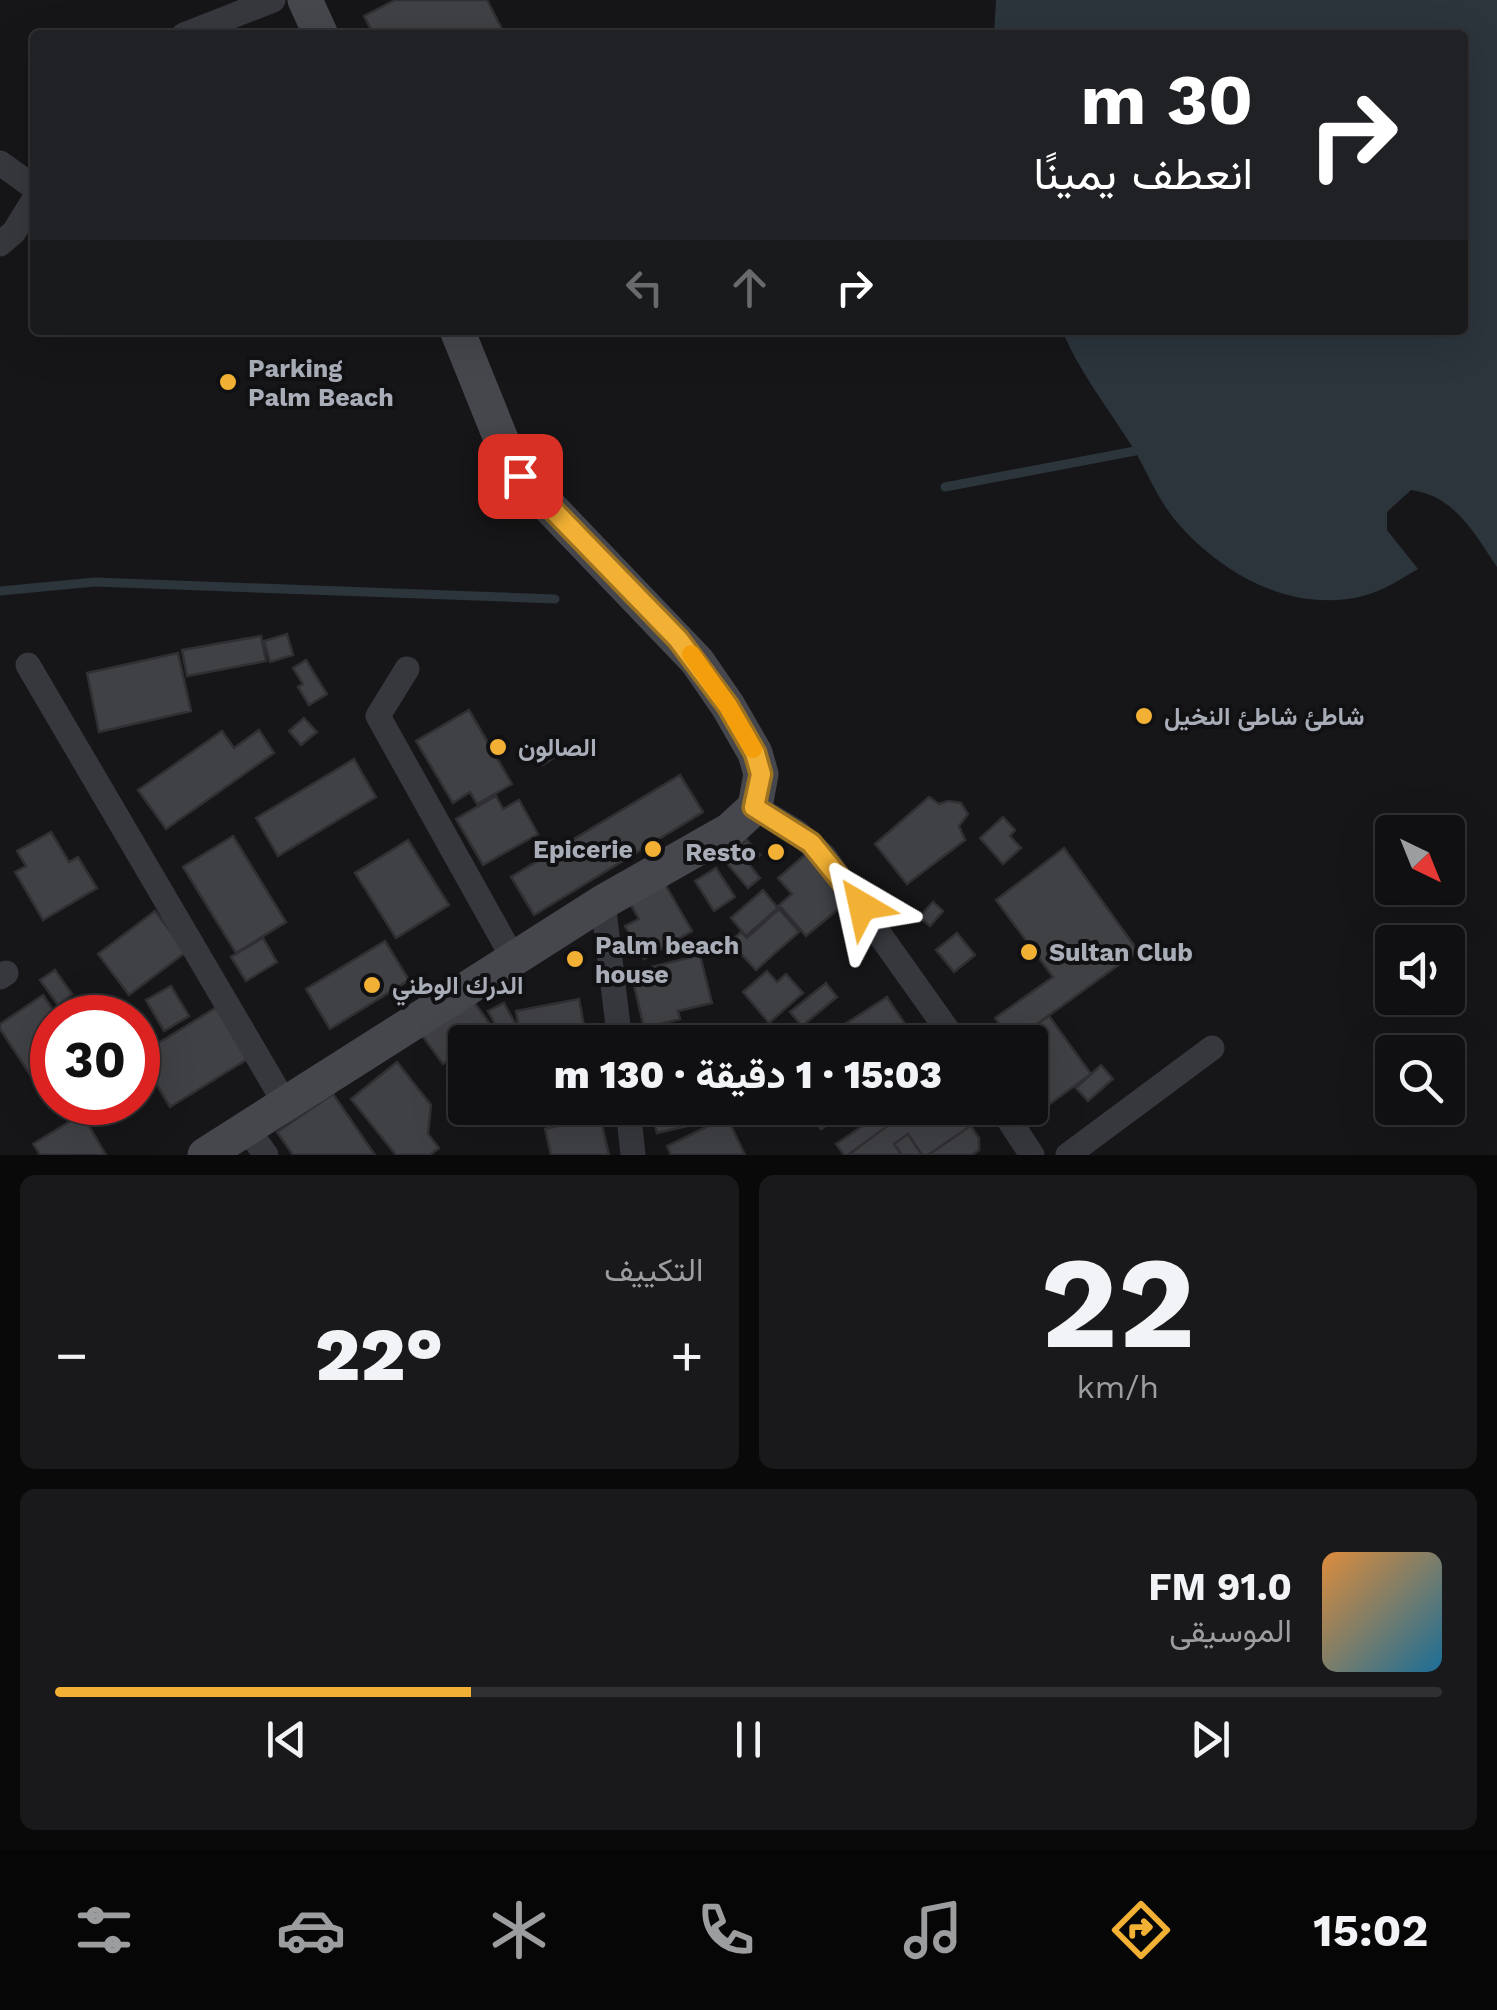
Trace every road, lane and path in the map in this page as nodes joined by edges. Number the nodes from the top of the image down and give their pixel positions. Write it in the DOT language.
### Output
graph roads {
  1 [pos="273,0"];
  2 [pos="305,0"];
  3 [pos="197,30"];
  4 [pos="319,30"];
  5 [pos="0,162"];
  6 [pos="30,184"];
  7 [pos="30,206"];
  8 [pos="0,244"];
  9 [pos="458,335"];
  10 [pos="28,664"];
  11 [pos="407,669"];
  12 [pos="754,807"];
  13 [pos="603,902"];
  14 [pos="513,958"];
  15 [pos="618,1025"];
  16 [pos="944,1025"];
  17 [pos="1212,1048"];
  18 [pos="286,1104"];
  19 [pos="630,1125"];
  20 [pos="1010,1125"];
  21 [pos="256,1142"];
  22 [pos="1023,1151"];
  23 [pos="205,1155"];
  24 [pos="634,1155"];
  25 [pos="1068,1155"];
  1 -- 3 [label="street"];
  2 -- 4 [label="street"];
  5 -- 6 [label="street"];
  7 -- 8 [label="street"];
  9 -- 12 [label="street"];
  10 -- 18 [label="street"];
  11 -- 14 [label="street"];
  12 -- 13 [label="street"];
  12 -- 16 [label="street"];
  13 -- 14 [label="street"];
  13 -- 15 [label="street"];
  14 -- 18 [label="street"];
  17 -- 25 [label="street"];
  18 -- 21 [label="street"];
  19 -- 24 [label="street"];
  20 -- 22 [label="street"];
  21 -- 23 [label="street"];
}
